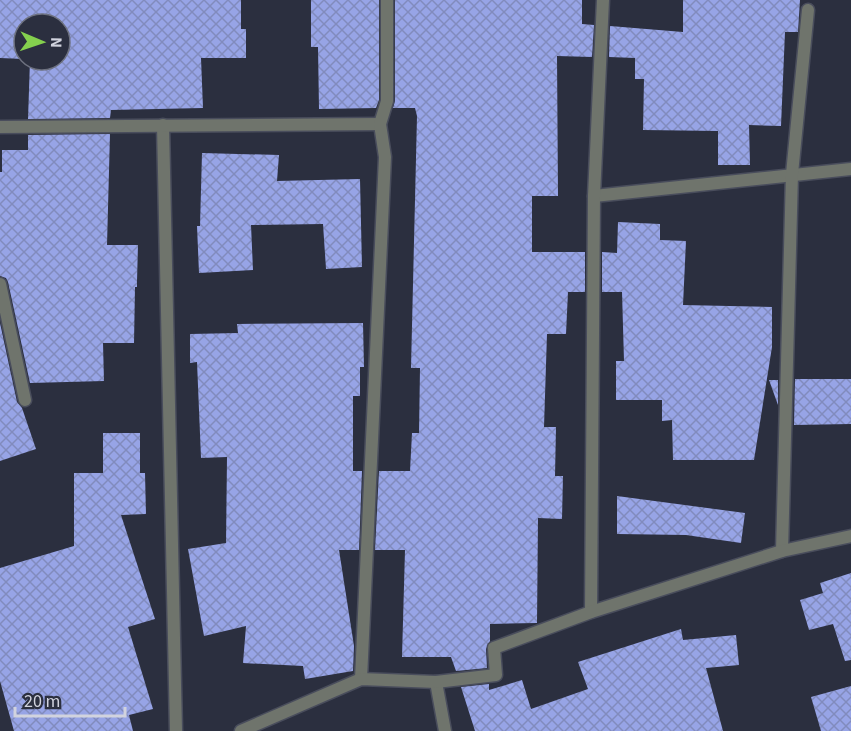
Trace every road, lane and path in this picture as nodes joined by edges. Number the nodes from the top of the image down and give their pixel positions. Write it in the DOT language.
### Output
graph roads {
  1 [pos="387,0"];
  2 [pos="603,0"];
  3 [pos="808,10"];
  4 [pos="163,124"];
  5 [pos="380,124"];
  6 [pos="0,127"];
  7 [pos="851,169"];
  8 [pos="792,174"];
  9 [pos="594,196"];
  10 [pos="0,285"];
  11 [pos="25,400"];
  12 [pos="851,536"];
  13 [pos="782,551"];
  14 [pos="591,612"];
  15 [pos="361,679"];
  16 [pos="436,682"];
  17 [pos="176,731"];
  18 [pos="240,731"];
  19 [pos="445,731"];
  1 -- 5 [label="street"];
  2 -- 9 [label="street"];
  3 -- 8 [label="street"];
  4 -- 5 [label="street"];
  4 -- 6 [label="street"];
  4 -- 17 [label="street"];
  5 -- 15 [label="street"];
  7 -- 8 [label="street"];
  8 -- 9 [label="street"];
  8 -- 13 [label="street"];
  9 -- 14 [label="street"];
  10 -- 11 [label="street"];
  12 -- 13 [label="street"];
  13 -- 14 [label="street"];
  14 -- 16 [label="street"];
  15 -- 16 [label="street"];
  15 -- 18 [label="street"];
  16 -- 19 [label="street"];
}
